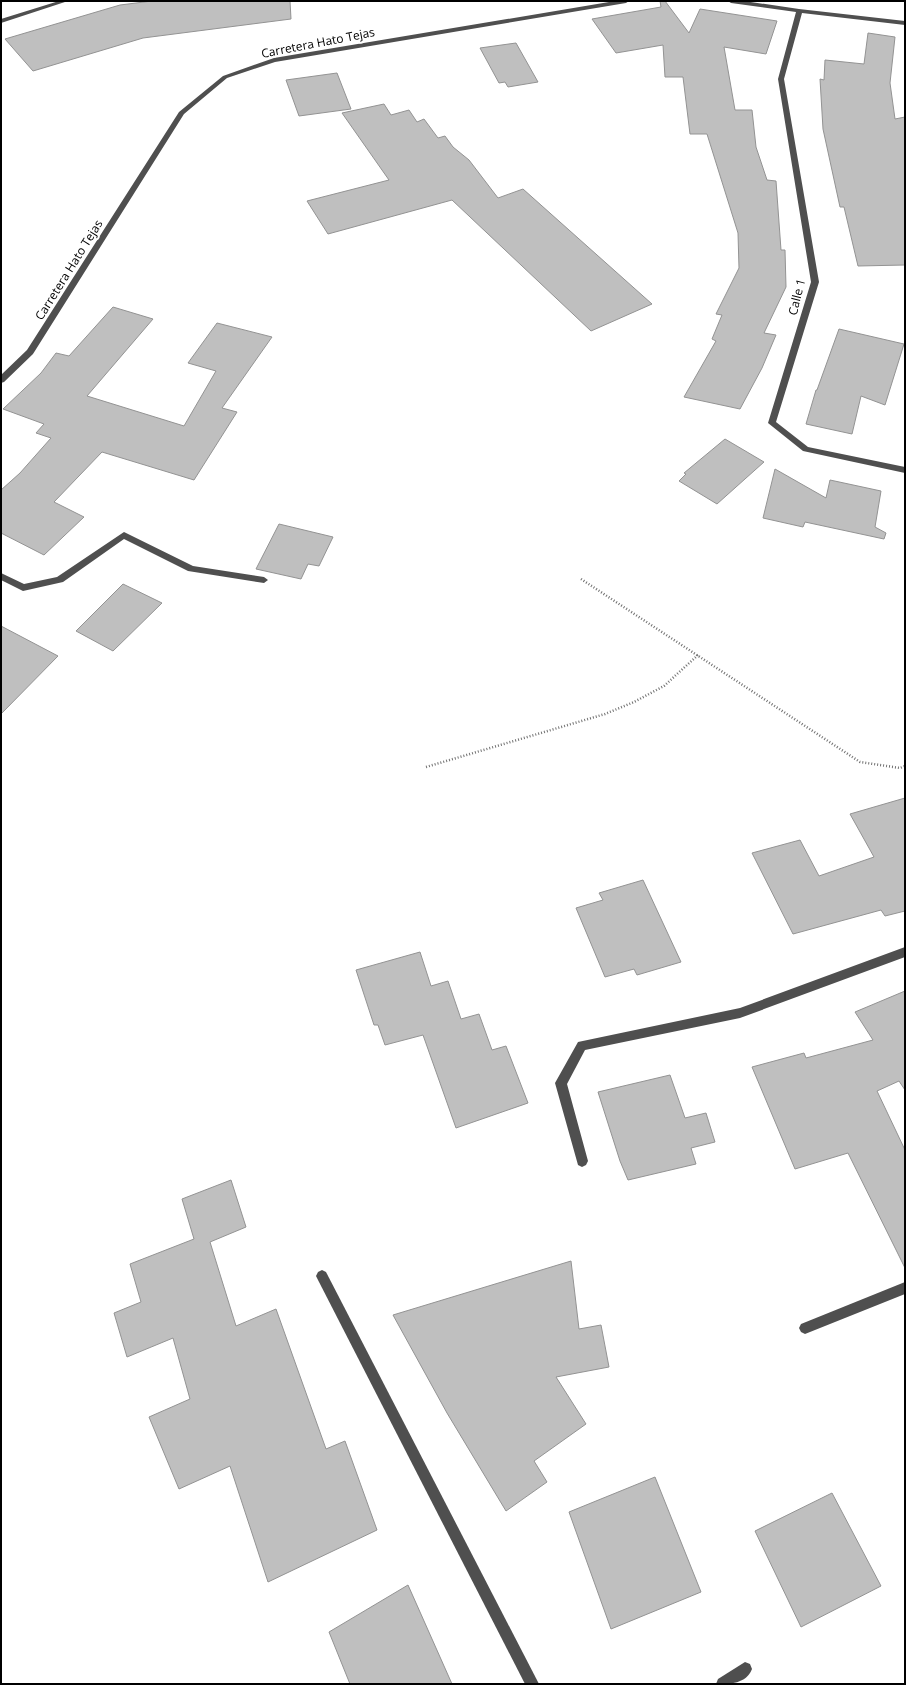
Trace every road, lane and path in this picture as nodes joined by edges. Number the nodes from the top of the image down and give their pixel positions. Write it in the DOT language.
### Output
graph roads {
  1 [pos="64,1"];
  2 [pos="626,1"];
  3 [pos="731,1"];
  4 [pos="799,11"];
  5 [pos="1,21"];
  6 [pos="905,23"];
  7 [pos="1,380"];
  8 [pos="905,470"];
  9 [pos="1,576"];
  10 [pos="582,579"];
  11 [pos="264,580"];
  12 [pos="698,655"];
  13 [pos="905,766"];
  14 [pos="426,768"];
  15 [pos="905,952"];
  16 [pos="582,1161"];
  17 [pos="322,1276"];
  18 [pos="905,1288"];
  19 [pos="805,1328"];
  20 [pos="745,1669"];
  21 [pos="532,1684"];
  22 [pos="723,1684"];
  1 -- 5 [label="street"];
  2 -- 7 [label="street, Carretera Hato Tejas"];
  3 -- 4 [label="street"];
  4 -- 6 [label="street"];
  4 -- 8 [label="street, Calle 1"];
  9 -- 11 [label="street"];
  10 -- 12 [label="path"];
  12 -- 13 [label="path"];
  12 -- 14 [label="path"];
  15 -- 16 [label="street"];
  17 -- 21 [label="street"];
  18 -- 19 [label="street"];
  20 -- 22 [label="street"];
}
